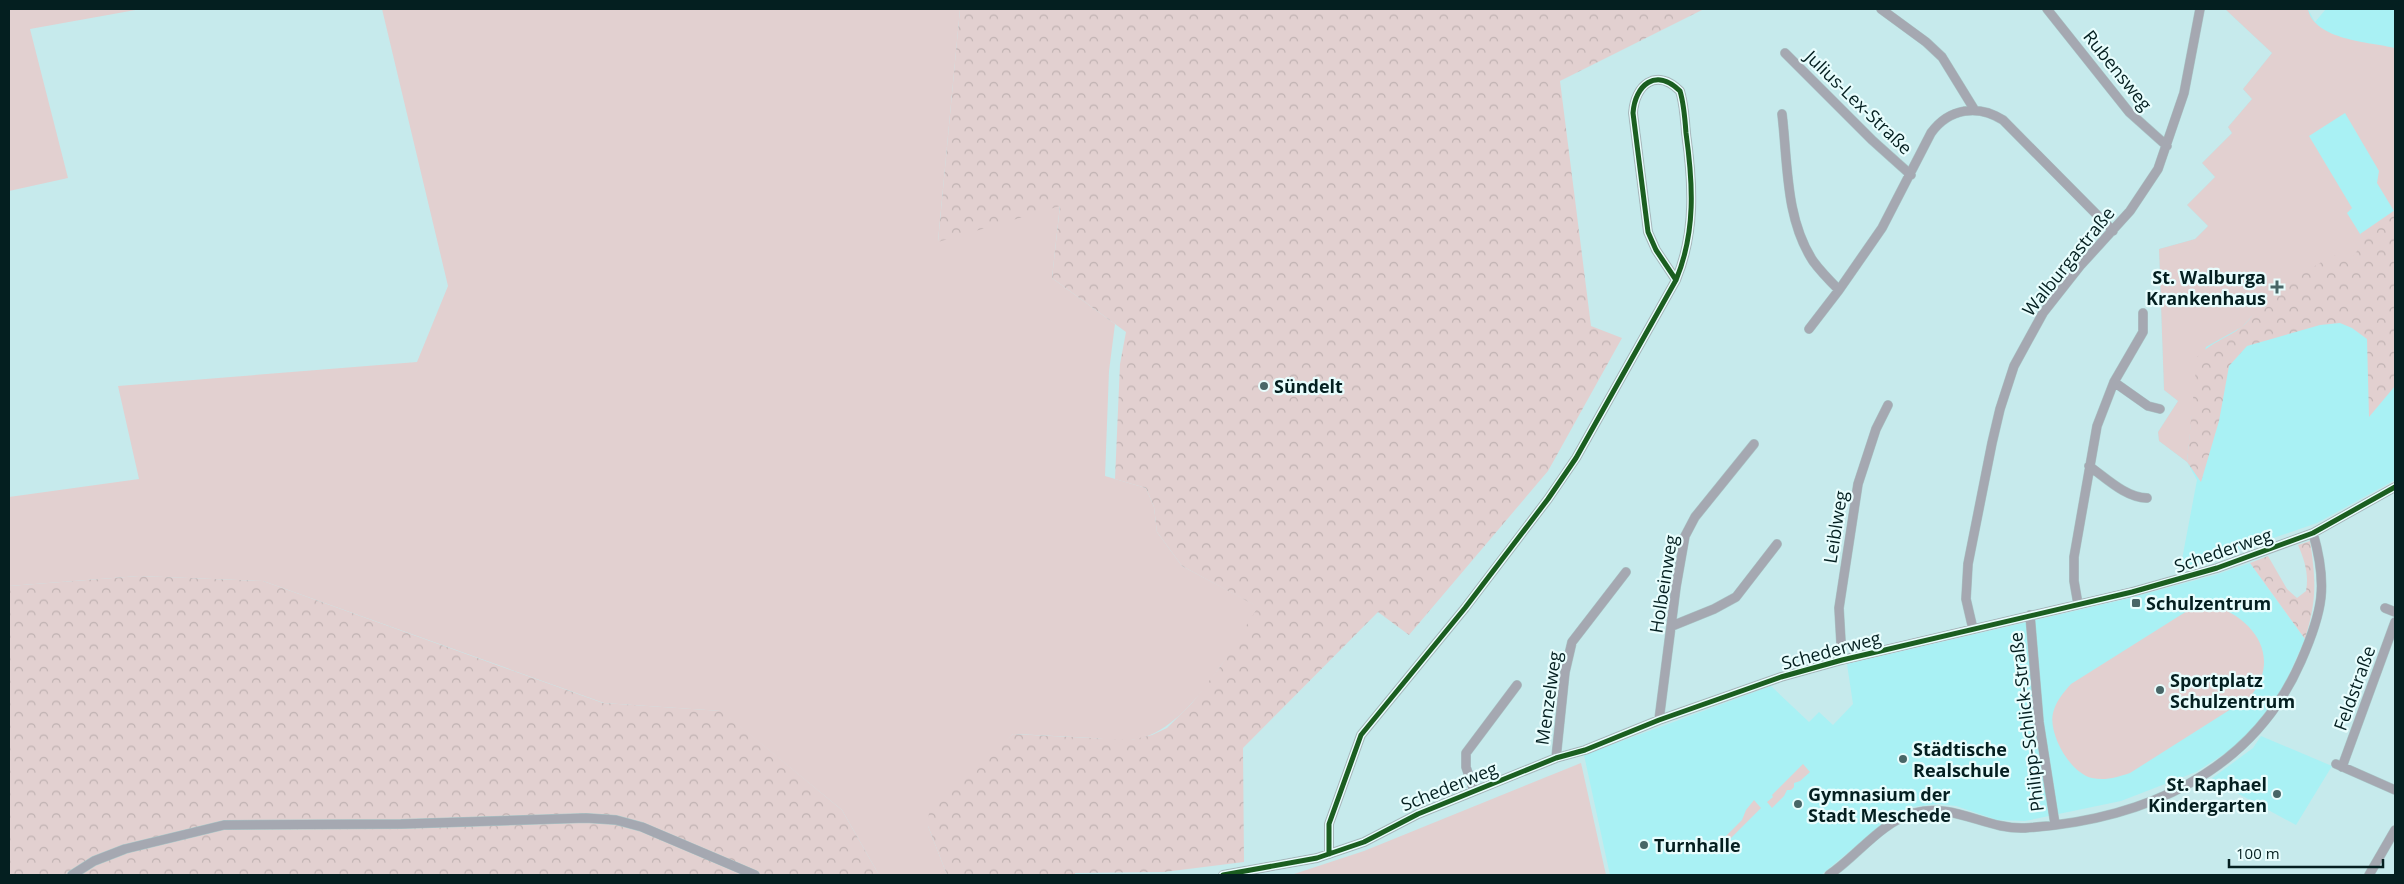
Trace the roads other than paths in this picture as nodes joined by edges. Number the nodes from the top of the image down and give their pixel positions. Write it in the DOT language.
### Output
graph roads {
  1 [pos="1881,9"];
  2 [pos="2047,9"];
  3 [pos="2200,9"];
  4 [pos="1786,53"];
  5 [pos="1974,110"];
  6 [pos="1782,114"];
  7 [pos="2167,146"];
  8 [pos="1910,175"];
  9 [pos="2113,231"];
  10 [pos="1676,280"];
  11 [pos="1839,290"];
  12 [pos="2144,312"];
  13 [pos="1809,329"];
  14 [pos="2114,382"];
  15 [pos="1888,405"];
  16 [pos="2160,409"];
  17 [pos="1754,444"];
  18 [pos="2089,466"];
  19 [pos="2395,487"];
  20 [pos="2147,498"];
  21 [pos="2313,533"];
  22 [pos="1777,544"];
  23 [pos="1626,572"];
  24 [pos="2078,604"];
  25 [pos="2385,608"];
  26 [pos="2395,612"];
  27 [pos="2030,615"];
  28 [pos="2395,622"];
  29 [pos="1672,626"];
  30 [pos="1973,629"];
  31 [pos="1842,660"];
  32 [pos="1516,685"];
  33 [pos="1659,720"];
  34 [pos="1556,758"];
  35 [pos="2395,790"];
  36 [pos="1474,791"];
  37 [pos="2055,824"];
  38 [pos="2395,830"];
  39 [pos="1330,854"];
  40 [pos="72,875"];
  41 [pos="755,875"];
  42 [pos="1223,875"];
  43 [pos="1829,875"];
  44 [pos="2369,875"];
  1 -- 5 [label="street"];
  2 -- 7 [label="street, Rubensweg"];
  3 -- 7 [label="street, Walburgastraße"];
  4 -- 8 [label="street, Julius-Lex-Straße"];
  5 -- 8 [label="street"];
  5 -- 9 [label="street"];
  6 -- 11 [label="street"];
  7 -- 9 [label="street, Walburgastraße"];
  8 -- 11 [label="street"];
  9 -- 30 [label="street, Walburgastraße"];
  10 -- 10 [label="street"];
  10 -- 39 [label="street"];
  11 -- 13 [label="street"];
  12 -- 14 [label="street"];
  14 -- 16 [label="street"];
  14 -- 18 [label="street"];
  15 -- 31 [label="street, Leiblweg"];
  17 -- 29 [label="street, Holbeinweg"];
  18 -- 20 [label="street"];
  18 -- 24 [label="street"];
  19 -- 21 [label="street, Schederweg"];
  21 -- 24 [label="street, Schederweg"];
  21 -- 37 [label="street"];
  22 -- 29 [label="street"];
  23 -- 34 [label="street, Menzelweg"];
  24 -- 27 [label="street, Schederweg"];
  25 -- 26 [label="street"];
  27 -- 30 [label="street, Schederweg"];
  27 -- 37 [label="street, Philipp-Schlick-Straße"];
  28 -- 35 [label="street, Feldstraße"];
  29 -- 33 [label="street, Holbeinweg"];
  30 -- 31 [label="street, Schederweg"];
  31 -- 33 [label="street, Schederweg"];
  32 -- 36 [label="street"];
  33 -- 34 [label="street, Schederweg"];
  34 -- 36 [label="street, Schederweg"];
  36 -- 39 [label="street, Schederweg"];
  37 -- 43 [label="street"];
  38 -- 44 [label="street"];
  39 -- 42 [label="street, Schederweg"];
  40 -- 41 [label="street"];
}
